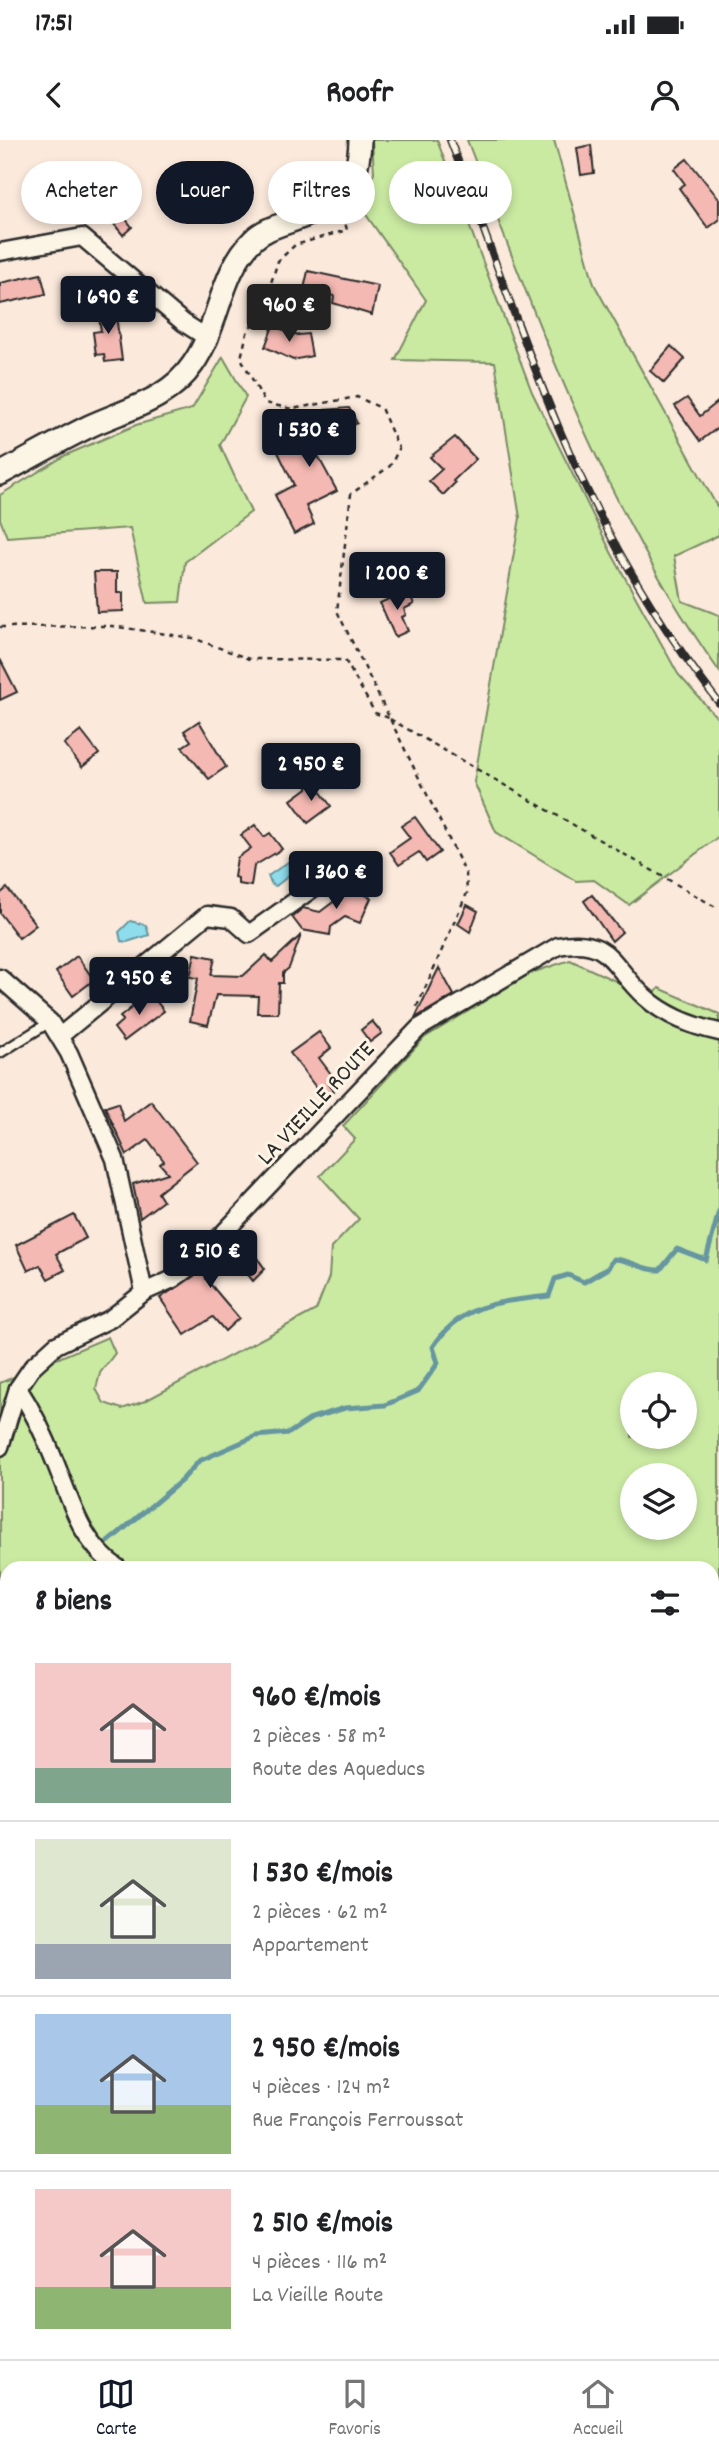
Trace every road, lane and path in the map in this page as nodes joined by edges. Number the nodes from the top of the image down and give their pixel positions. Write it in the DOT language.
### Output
graph roads {
  1 [pos="360,140"];
  2 [pos="357,161"];
  3 [pos="283,224"];
  4 [pos="345,224"];
  5 [pos="0,252"];
  6 [pos="209,340"];
  7 [pos="0,474"];
  8 [pos="0,626"];
  9 [pos="390,719"];
  10 [pos="326,879"];
  11 [pos="719,909"];
  12 [pos="0,978"];
  13 [pos="419,1028"];
  14 [pos="55,1029"];
  15 [pos="719,1032"];
  16 [pos="0,1053"];
  17 [pos="144,1293"];
  18 [pos="18,1388"];
  19 [pos="0,1447"];
  20 [pos="108,1561"];
  1 -- 2 [label="main road"];
  3 -- 6 [label="main road"];
  4 -- 9 [label="path"];
  5 -- 6 [label="street"];
  6 -- 7 [label="main road"];
  8 -- 9 [label="path"];
  9 -- 11 [label="path"];
  9 -- 13 [label="path"];
  10 -- 14 [label="street"];
  12 -- 14 [label="street"];
  13 -- 15 [label="street, LA VIEILLE ROUTE"];
  13 -- 17 [label="street, LA VIEILLE ROUTE"];
  14 -- 16 [label="lane"];
  14 -- 17 [label="street"];
  17 -- 18 [label="street, LA VIEILLE ROUTE"];
  18 -- 19 [label="street, LA VIEILLE ROUTE"];
  18 -- 20 [label="street"];
}
